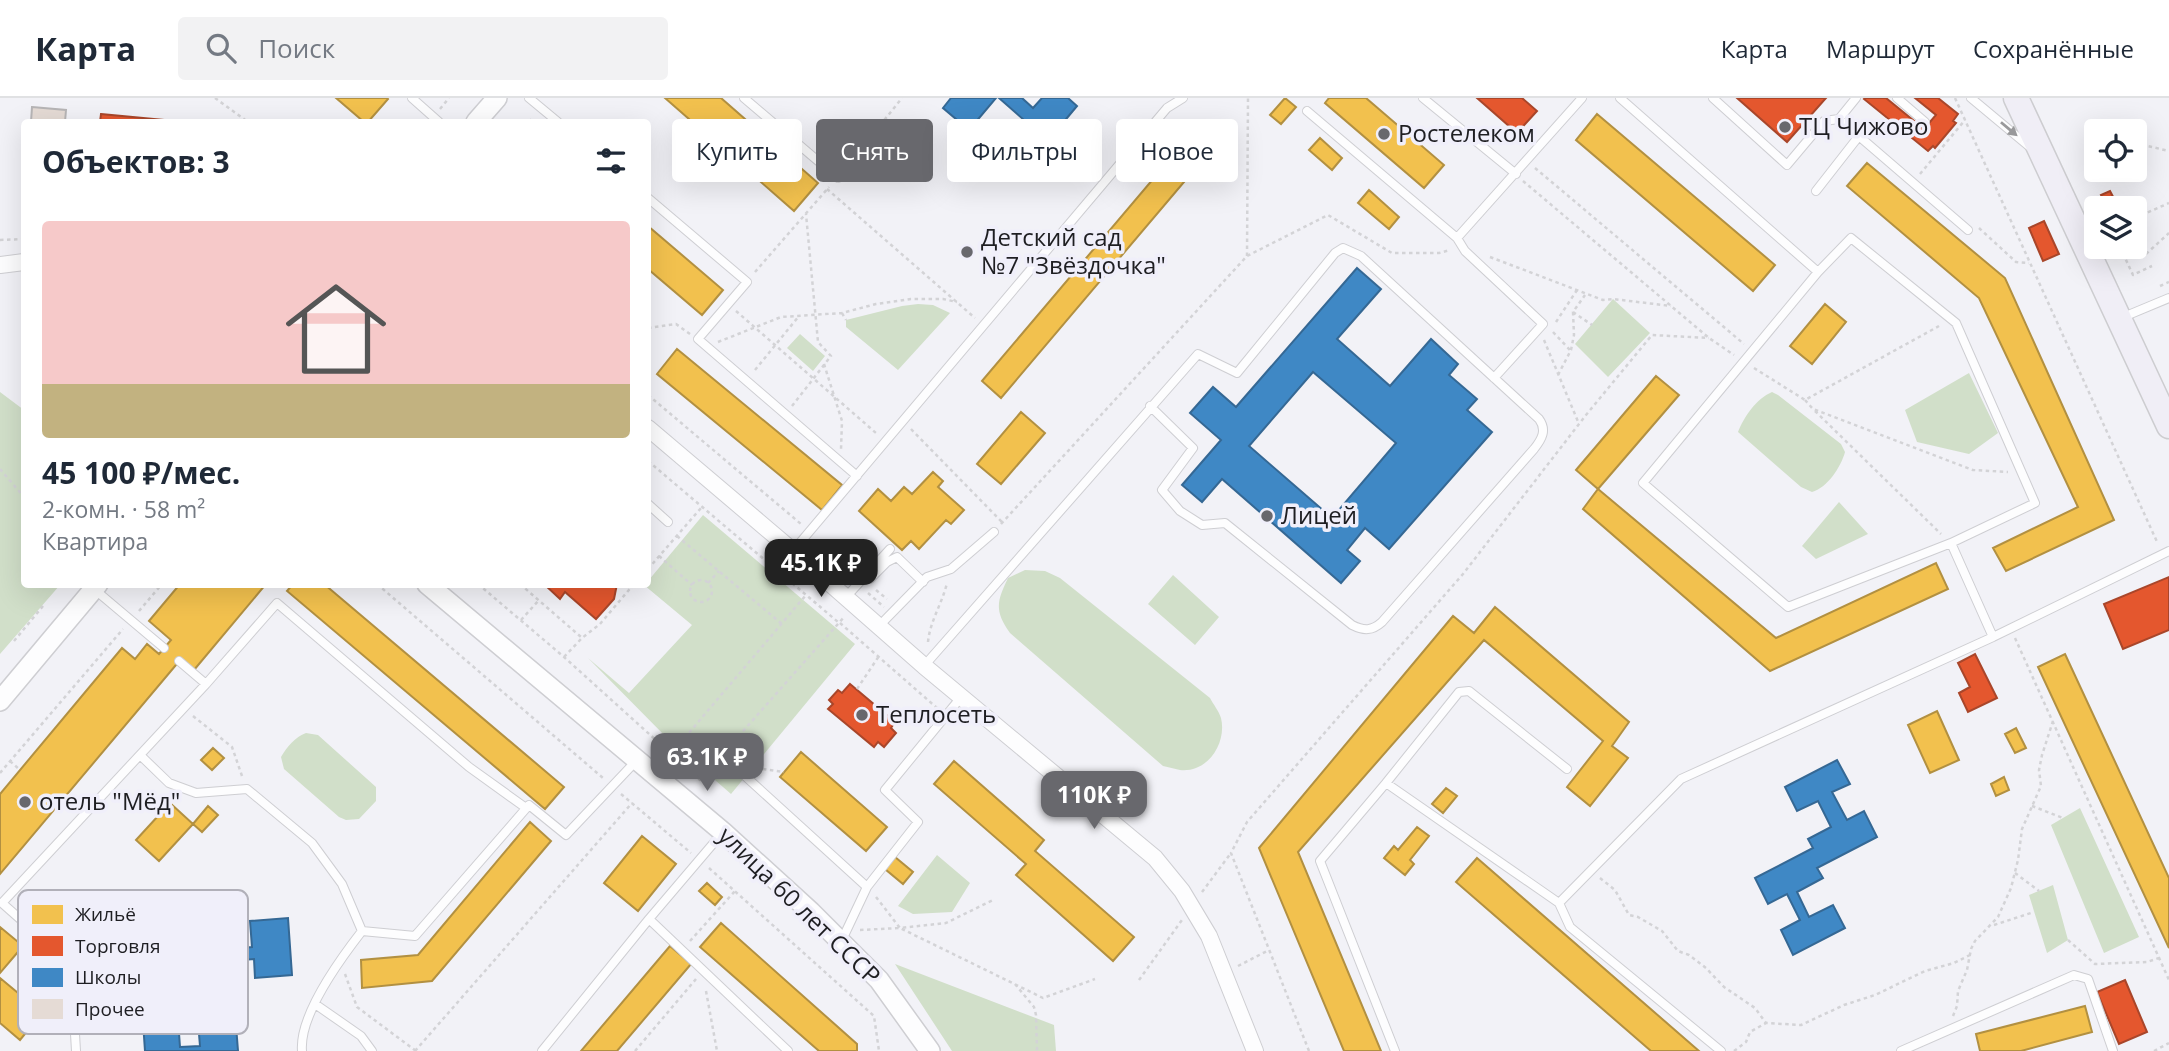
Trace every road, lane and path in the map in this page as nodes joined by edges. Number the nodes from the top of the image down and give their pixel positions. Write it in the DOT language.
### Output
graph roads {
  1 [pos="215,98"];
  2 [pos="412,98"];
  3 [pos="497,98"];
  4 [pos="529,98"];
  5 [pos="744,98"];
  6 [pos="902,98"];
  7 [pos="1183,98"];
  8 [pos="1248,98"];
  9 [pos="1423,98"];
  10 [pos="1582,98"];
  11 [pos="1620,98"];
  12 [pos="1713,98"];
  13 [pos="1856,98"];
  14 [pos="1897,98"];
  15 [pos="1955,98"];
  16 [pos="1971,98"];
  17 [pos="2016,98"];
  18 [pos="1307,111"];
  19 [pos="244,119"];
  20 [pos="436,119"];
  21 [pos="479,119"];
  22 [pos="554,119"];
  23 [pos="885,119"];
  24 [pos="1839,119"];
  25 [pos="1965,120"];
  26 [pos="1925,122"];
  27 [pos="1859,136"];
  28 [pos="2147,146"];
  29 [pos="2169,151"];
  30 [pos="816,159"];
  31 [pos="2046,161"];
  32 [pos="1532,166"];
  33 [pos="1516,174"];
  34 [pos="1920,174"];
  35 [pos="834,182"];
  36 [pos="827,189"];
  37 [pos="1816,191"];
  38 [pos="651,201"];
  39 [pos="2169,203"];
  40 [pos="2147,213"];
  41 [pos="806,214"];
  42 [pos="1978,226"];
  43 [pos="1968,230"];
  44 [pos="2169,233"];
  45 [pos="1457,238"];
  46 [pos="21,239"];
  47 [pos="0,240"];
  48 [pos="1462,246"];
  49 [pos="2147,253"];
  50 [pos="1247,256"];
  51 [pos="2126,259"];
  52 [pos="21,262"];
  53 [pos="2029,263"];
  54 [pos="0,265"];
  55 [pos="2152,266"];
  56 [pos="1818,272"];
  57 [pos="747,282"];
  58 [pos="2169,282"];
  59 [pos="2161,286"];
  60 [pos="1577,290"];
  61 [pos="1586,294"];
  62 [pos="2169,298"];
  63 [pos="957,302"];
  64 [pos="727,304"];
  65 [pos="1671,306"];
  66 [pos="1573,312"];
  67 [pos="842,313"];
  68 [pos="815,315"];
  69 [pos="799,316"];
  70 [pos="1951,319"];
  71 [pos="2119,319"];
  72 [pos="846,320"];
  73 [pos="1592,325"];
  74 [pos="984,326"];
  75 [pos="754,327"];
  76 [pos="651,328"];
  77 [pos="1709,338"];
  78 [pos="698,339"];
  79 [pos="1544,340"];
  80 [pos="775,345"];
  81 [pos="1571,350"];
  82 [pos="1752,351"];
  83 [pos="1744,361"];
  84 [pos="824,364"];
  85 [pos="1558,374"];
  86 [pos="1494,378"];
  87 [pos="813,379"];
  88 [pos="746,381"];
  89 [pos="651,398"];
  90 [pos="836,398"];
  91 [pos="1805,400"];
  92 [pos="1150,406"];
  93 [pos="1813,409"];
  94 [pos="786,414"];
  95 [pos="904,422"];
  96 [pos="1579,424"];
  97 [pos="2169,426"];
  98 [pos="651,431"];
  99 [pos="887,442"];
  100 [pos="837,458"];
  101 [pos="651,464"];
  102 [pos="0,469"];
  103 [pos="2021,472"];
  104 [pos="858,476"];
  105 [pos="21,494"];
  106 [pos="651,507"];
  107 [pos="701,508"];
  108 [pos="668,522"];
  109 [pos="1003,522"];
  110 [pos="810,531"];
  111 [pos="994,532"];
  112 [pos="677,536"];
  113 [pos="1951,543"];
  114 [pos="890,550"];
  115 [pos="793,551"];
  116 [pos="2166,553"];
  117 [pos="659,556"];
  118 [pos="835,563"];
  119 [pos="651,565"];
  120 [pos="951,569"];
  121 [pos="719,571"];
  122 [pos="870,579"];
  123 [pos="923,582"];
  124 [pos="708,583"];
  125 [pos="692,585"];
  126 [pos="95,588"];
  127 [pos="97,588"];
  128 [pos="159,588"];
  129 [pos="382,588"];
  130 [pos="432,588"];
  131 [pos="483,588"];
  132 [pos="525,588"];
  133 [pos="631,588"];
  134 [pos="806,596"];
  135 [pos="539,600"];
  136 [pos="850,601"];
  137 [pos="44,606"];
  138 [pos="132,620"];
  139 [pos="521,620"];
  140 [pos="839,622"];
  141 [pos="782,624"];
  142 [pos="879,626"];
  143 [pos="2011,628"];
  144 [pos="1993,637"];
  145 [pos="582,638"];
  146 [pos="14,641"];
  147 [pos="164,648"];
  148 [pos="879,656"];
  149 [pos="564,657"];
  150 [pos="179,661"];
  151 [pos="928,662"];
  152 [pos="206,684"];
  153 [pos="857,689"];
  154 [pos="962,696"];
  155 [pos="0,701"];
  156 [pos="183,708"];
  157 [pos="946,716"];
  158 [pos="2053,721"];
  159 [pos="671,754"];
  160 [pos="140,755"];
  161 [pos="722,755"];
  162 [pos="637,760"];
  163 [pos="10,761"];
  164 [pos="732,764"];
  165 [pos="1567,769"];
  166 [pos="20,770"];
  167 [pos="784,772"];
  168 [pos="0,773"];
  169 [pos="1386,783"];
  170 [pos="613,786"];
  171 [pos="247,789"];
  172 [pos="632,803"];
  173 [pos="2032,806"];
  174 [pos="526,808"];
  175 [pos="2063,818"];
  176 [pos="723,832"];
  177 [pos="699,859"];
  178 [pos="1592,869"];
  179 [pos="2015,873"];
  180 [pos="867,887"];
  181 [pos="735,891"];
  182 [pos="2039,891"];
  183 [pos="993,900"];
  184 [pos="1559,903"];
  185 [pos="2034,912"];
  186 [pos="18,917"];
  187 [pos="649,919"];
  188 [pos="1992,926"];
  189 [pos="900,928"];
  190 [pos="362,931"];
  191 [pos="843,937"];
  192 [pos="2068,940"];
  193 [pos="682,950"];
  194 [pos="1269,950"];
  195 [pos="1970,955"];
  196 [pos="2159,958"];
  197 [pos="340,959"];
  198 [pos="703,971"];
  199 [pos="1224,973"];
  200 [pos="1095,979"];
  201 [pos="2169,980"];
  202 [pos="1015,984"];
  203 [pos="314,1004"];
  204 [pos="1766,1023"];
  205 [pos="1948,1031"];
  206 [pos="2169,1043"];
  207 [pos="302,1051"];
  208 [pos="372,1051"];
  209 [pos="415,1051"];
  210 [pos="542,1051"];
  211 [pos="635,1051"];
  212 [pos="717,1051"];
  213 [pos="788,1051"];
  214 [pos="880,1051"];
  215 [pos="930,1051"];
  216 [pos="1037,1051"];
  217 [pos="1255,1051"];
  218 [pos="1309,1051"];
  219 [pos="1395,1051"];
  220 [pos="1721,1051"];
  221 [pos="1734,1051"];
  222 [pos="1901,1051"];
  223 [pos="2113,1051"];
  224 [pos="2154,1051"];
  1 -- 19 [label="path"];
  2 -- 20 [label="lane"];
  3 -- 21 [label="street"];
  4 -- 22 [label="lane"];
  5 -- 30 [label="lane"];
  6 -- 23 [label="path"];
  7 -- 74 [label="lane"];
  8 -- 50 [label="path"];
  9 -- 33 [label="lane"];
  10 -- 33 [label="lane"];
  11 -- 56 [label="lane"];
  12 -- 24 [label="lane"];
  13 -- 24 [label="lane"];
  14 -- 26 [label="lane"];
  15 -- 25 [label="path"];
  16 -- 31 [label="lane, one-way"];
  17 -- 31 [label="main road"];
  18 -- 45 [label="lane"];
  24 -- 27 [label="lane"];
  25 -- 34 [label="path"];
  25 -- 53 [label="path"];
  27 -- 37 [label="lane"];
  27 -- 43 [label="lane"];
  28 -- 29 [label="path"];
  31 -- 71 [label="main road"];
  32 -- 82 [label="path"];
  33 -- 45 [label="lane"];
  33 -- 65 [label="path"];
  35 -- 36 [label="path"];
  36 -- 41 [label="path"];
  36 -- 63 [label="path"];
  38 -- 57 [label="lane"];
  39 -- 40 [label="path"];
  41 -- 57 [label="path"];
  41 -- 68 [label="path"];
  42 -- 53 [label="path"];
  44 -- 49 [label="path"];
  45 -- 48 [label="lane"];
  46 -- 47 [label="path"];
  48 -- 60 [label="path"];
  48 -- 86 [label="lane"];
  51 -- 55 [label="path"];
  52 -- 54 [label="street"];
  53 -- 116 [label="path"];
  56 -- 70 [label="lane"];
  56 -- 82 [label="lane"];
  57 -- 64 [label="lane"];
  58 -- 59 [label="path"];
  60 -- 61 [label="path"];
  60 -- 81 [label="path"];
  61 -- 65 [label="path"];
  61 -- 66 [label="path"];
  62 -- 71 [label="lane"];
  63 -- 67 [label="path"];
  63 -- 74 [label="path"];
  64 -- 75 [label="path"];
  64 -- 78 [label="lane"];
  65 -- 77 [label="path"];
  66 -- 73 [label="path"];
  66 -- 81 [label="path"];
  67 -- 68 [label="path"];
  67 -- 72 [label="path"];
  68 -- 69 [label="path"];
  68 -- 84 [label="path"];
  69 -- 75 [label="path"];
  69 -- 80 [label="path"];
  70 -- 91 [label="path"];
  70 -- 103 [label="lane"];
  71 -- 97 [label="main road"];
  74 -- 95 [label="lane"];
  75 -- 78 [label="path"];
  75 -- 80 [label="path"];
  76 -- 78 [label="path"];
  77 -- 83 [label="path"];
  77 -- 96 [label="path"];
  78 -- 88 [label="lane"];
  79 -- 85 [label="path"];
  80 -- 87 [label="path"];
  80 -- 88 [label="path"];
  81 -- 85 [label="path"];
  82 -- 83 [label="lane"];
  83 -- 91 [label="path"];
  83 -- 113 [label="lane"];
  84 -- 87 [label="path"];
  84 -- 90 [label="path"];
  85 -- 96 [label="path"];
  86 -- 92 [label="lane"];
  86 -- 92 [label="lane"];
  87 -- 90 [label="path"];
  87 -- 94 [label="path"];
  88 -- 94 [label="lane"];
  89 -- 110 [label="path"];
  90 -- 99 [label="path"];
  90 -- 100 [label="path"];
  91 -- 93 [label="path"];
  92 -- 151 [label="lane"];
  93 -- 103 [label="path"];
  93 -- 113 [label="path"];
  94 -- 100 [label="lane"];
  95 -- 99 [label="lane"];
  95 -- 109 [label="path"];
  96 -- 194 [label="path"];
  98 -- 115 [label="street"];
  99 -- 104 [label="lane"];
  100 -- 104 [label="lane"];
  101 -- 107 [label="path"];
  102 -- 105 [label="path"];
  103 -- 113 [label="lane"];
  104 -- 110 [label="lane"];
  106 -- 108 [label="lane"];
  107 -- 112 [label="path"];
  107 -- 134 [label="path"];
  110 -- 115 [label="lane"];
  110 -- 118 [label="path"];
  111 -- 120 [label="lane"];
  112 -- 117 [label="path"];
  112 -- 121 [label="path"];
  113 -- 144 [label="lane"];
  114 -- 136 [label="lane"];
  115 -- 136 [label="street"];
  116 -- 143 [label="lane"];
  117 -- 119 [label="path"];
  117 -- 125 [label="path"];
  120 -- 123 [label="lane"];
  120 -- 151 [label="path"];
  121 -- 124 [label="path"];
  121 -- 141 [label="path"];
  122 -- 123 [label="lane"];
  123 -- 142 [label="lane"];
  124 -- 125 [label="path"];
  124 -- 125 [label="path"];
  126 -- 155 [label="street"];
  127 -- 138 [label="lane"];
  128 -- 138 [label="path"];
  129 -- 170 [label="path"];
  130 -- 162 [label="street, улица 60 лет СССР"];
  131 -- 139 [label="path"];
  132 -- 135 [label="path"];
  133 -- 145 [label="path"];
  134 -- 140 [label="path"];
  134 -- 141 [label="path"];
  135 -- 139 [label="path"];
  135 -- 145 [label="path"];
  136 -- 140 [label="path"];
  136 -- 142 [label="street"];
  137 -- 146 [label="path"];
  138 -- 147 [label="lane"];
  138 -- 163 [label="path"];
  139 -- 149 [label="path"];
  140 -- 148 [label="path"];
  140 -- 161 [label="path"];
  141 -- 159 [label="path"];
  142 -- 151 [label="street"];
  143 -- 144 [label="lane"];
  143 -- 158 [label="path"];
  144 -- 178 [label="lane"];
  145 -- 149 [label="path"];
  148 -- 153 [label="path"];
  148 -- 157 [label="path"];
  149 -- 159 [label="path"];
  150 -- 152 [label="lane"];
  151 -- 154 [label="street"];
  152 -- 156 [label="lane"];
  152 -- 174 [label="lane"];
  154 -- 157 [label="lane"];
  154 -- 199 [label="street"];
  156 -- 160 [label="lane"];
  156 -- 171 [label="path"];
  157 -- 180 [label="lane"];
  158 -- 173 [label="path"];
  158 -- 196 [label="path"];
  159 -- 161 [label="path"];
  160 -- 171 [label="lane"];
  160 -- 186 [label="lane"];
  161 -- 164 [label="lane"];
  162 -- 170 [label="lane"];
  162 -- 176 [label="street, улица 60 лет СССР"];
  163 -- 166 [label="path"];
  163 -- 168 [label="path"];
  164 -- 167 [label="path"];
  164 -- 180 [label="lane"];
  165 -- 169 [label="lane"];
  169 -- 184 [label="lane"];
  169 -- 219 [label="lane"];
  170 -- 172 [label="path"];
  170 -- 174 [label="lane"];
  171 -- 190 [label="lane"];
  172 -- 177 [label="path"];
  172 -- 209 [label="path"];
  173 -- 175 [label="path"];
  173 -- 179 [label="path"];
  174 -- 190 [label="lane"];
  176 -- 177 [label="lane"];
  176 -- 191 [label="street, улица 60 лет СССР"];
  177 -- 181 [label="path"];
  177 -- 187 [label="lane"];
  178 -- 184 [label="lane"];
  178 -- 204 [label="path"];
  179 -- 182 [label="path"];
  179 -- 188 [label="path"];
  180 -- 189 [label="path"];
  180 -- 191 [label="lane"];
  181 -- 193 [label="path"];
  181 -- 214 [label="path"];
  183 -- 189 [label="path"];
  184 -- 220 [label="lane"];
  185 -- 188 [label="path"];
  187 -- 193 [label="lane"];
  187 -- 210 [label="lane"];
  188 -- 195 [label="path"];
  189 -- 191 [label="path"];
  189 -- 202 [label="path"];
  190 -- 197 [label="lane"];
  191 -- 215 [label="street, улица 60 лет СССР"];
  192 -- 196 [label="path"];
  193 -- 198 [label="lane"];
  194 -- 199 [label="path"];
  194 -- 218 [label="path"];
  195 -- 204 [label="path"];
  195 -- 205 [label="path"];
  196 -- 201 [label="path"];
  197 -- 203 [label="lane"];
  197 -- 209 [label="path"];
  198 -- 211 [label="path"];
  198 -- 212 [label="path"];
  198 -- 213 [label="lane"];
  199 -- 217 [label="street"];
  200 -- 202 [label="path"];
  202 -- 216 [label="path"];
  203 -- 207 [label="lane"];
  203 -- 208 [label="lane"];
  204 -- 221 [label="path"];
  205 -- 222 [label="lane"];
  205 -- 223 [label="lane"];
  206 -- 224 [label="path"];
}
